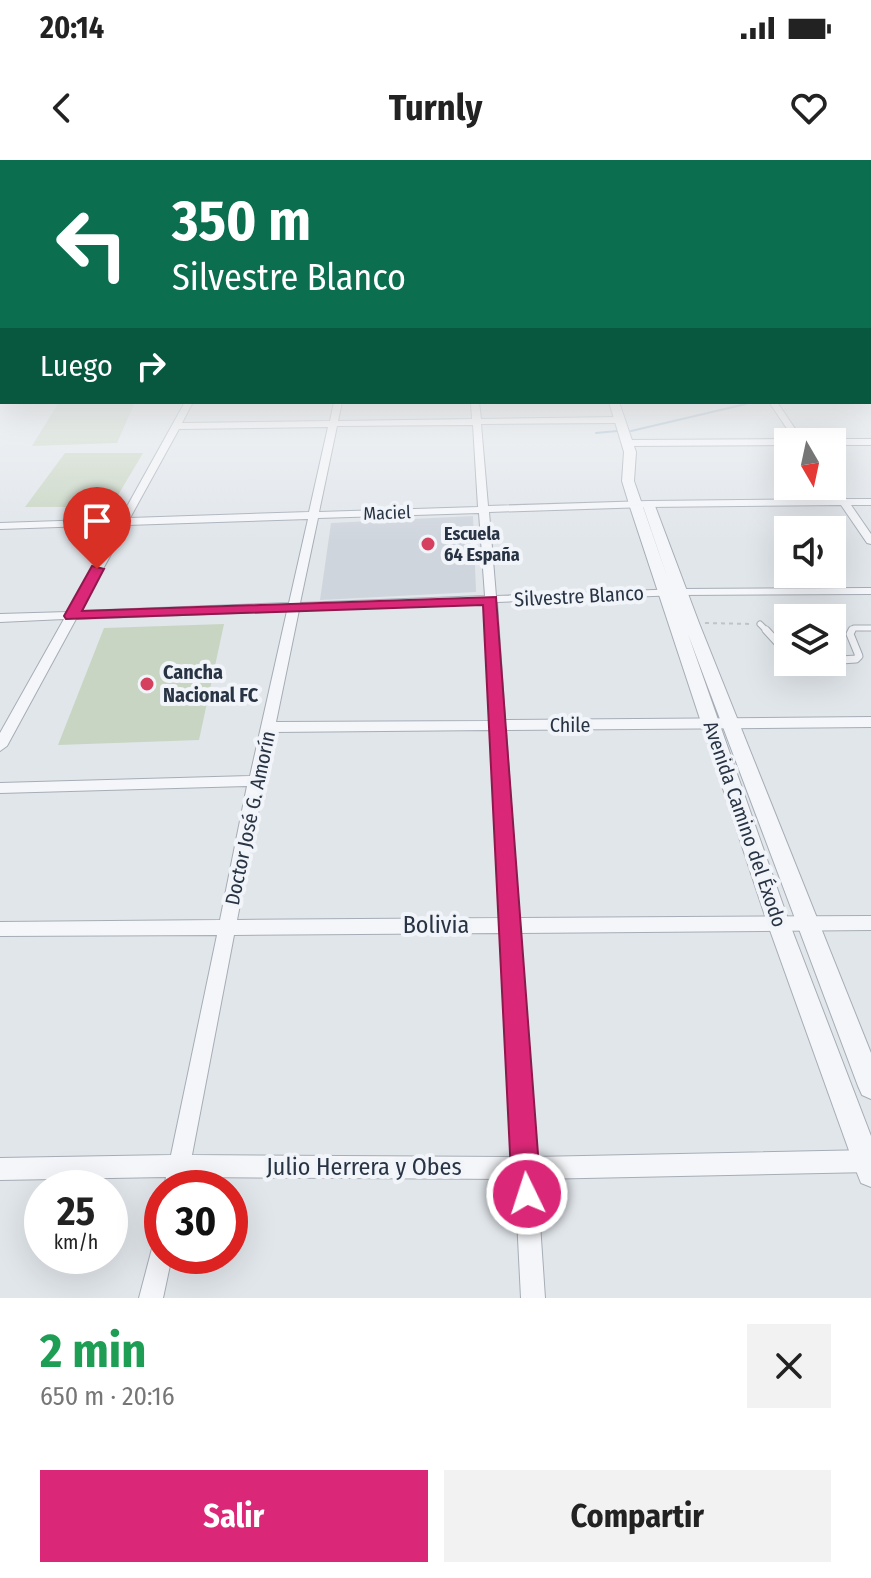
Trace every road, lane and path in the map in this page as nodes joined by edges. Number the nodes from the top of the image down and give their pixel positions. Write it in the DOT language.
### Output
graph roads {
  1 [pos="171,435"];
  2 [pos="331,435"];
  3 [pos="477,435"];
  4 [pos="625,435"];
  5 [pos="774,442"];
  6 [pos="846,442"];
  7 [pos="871,442"];
  8 [pos="627,443"];
  9 [pos="843,502"];
  10 [pos="871,502"];
  11 [pos="642,504"];
  12 [pos="484,510"];
  13 [pos="314,516"];
  14 [pos="122,523"];
  15 [pos="0,526"];
  16 [pos="871,541"];
  17 [pos="871,591"];
  18 [pos="673,592"];
  19 [pos="491,600"];
  20 [pos="294,607"];
  21 [pos="72,616"];
  22 [pos="0,618"];
  23 [pos="691,623"];
  24 [pos="760,624"];
  25 [pos="871,628"];
  26 [pos="774,639"];
  27 [pos="846,660"];
  28 [pos="871,722"];
  29 [pos="721,724"];
  30 [pos="496,726"];
  31 [pos="269,727"];
  32 [pos="0,746"];
  33 [pos="256,781"];
  34 [pos="0,788"];
  35 [pos="778,922"];
  36 [pos="806,923"];
  37 [pos="871,923"];
  38 [pos="508,925"];
  39 [pos="227,927"];
  40 [pos="0,929"];
  41 [pos="871,1086"];
  42 [pos="870,1165"];
  43 [pos="180,1166"];
  44 [pos="525,1168"];
  45 [pos="0,1169"];
  46 [pos="179,1170"];
  47 [pos="156,1274"];
  48 [pos="151,1298"];
  49 [pos="533,1298"];
  1 -- 14 [label="street"];
  2 -- 13 [label="street, Doctor José G. Amorín"];
  3 -- 12 [label="street"];
  4 -- 8 [label="street, Avenida Camino del Éxodo"];
  5 -- 8 [label="street"];
  6 -- 7 [label="street"];
  8 -- 11 [label="street, Avenida Camino del Éxodo"];
  9 -- 10 [label="street, Maciel"];
  9 -- 11 [label="street, Maciel"];
  9 -- 16 [label="street"];
  11 -- 12 [label="street, Maciel"];
  11 -- 18 [label="street, Avenida Camino del Éxodo"];
  12 -- 13 [label="street, Maciel"];
  12 -- 19 [label="street"];
  13 -- 14 [label="street, Maciel"];
  13 -- 20 [label="street, Doctor José G. Amorín"];
  14 -- 15 [label="street, Maciel"];
  14 -- 21 [label="street"];
  17 -- 18 [label="street, Silvestre Blanco"];
  18 -- 19 [label="street, Silvestre Blanco"];
  18 -- 23 [label="street, Avenida Camino del Éxodo"];
  18 -- 29 [label="street, Avenida Camino del Éxodo"];
  19 -- 20 [label="street, Silvestre Blanco"];
  19 -- 30 [label="street"];
  20 -- 21 [label="street, Silvestre Blanco"];
  20 -- 31 [label="street, Doctor José G. Amorín"];
  21 -- 22 [label="street, Silvestre Blanco"];
  21 -- 32 [label="street"];
  23 -- 24 [label="path"];
  23 -- 29 [label="street, Avenida Camino del Éxodo"];
  24 -- 26 [label="lane"];
  25 -- 27 [label="lane"];
  28 -- 29 [label="street, Chile"];
  29 -- 30 [label="street, Chile"];
  29 -- 35 [label="street, Avenida Camino del Éxodo"];
  29 -- 36 [label="street, Avenida Camino del Éxodo"];
  30 -- 31 [label="street, Chile"];
  30 -- 38 [label="street"];
  31 -- 33 [label="street, Doctor José G. Amorín"];
  33 -- 34 [label="street"];
  33 -- 39 [label="street, Doctor José G. Amorín"];
  35 -- 36 [label="street, Bolivia"];
  35 -- 38 [label="street, Bolivia"];
  35 -- 42 [label="street, Avenida Camino del Éxodo"];
  36 -- 37 [label="street, Bolivia"];
  36 -- 41 [label="street, Avenida Camino del Éxodo"];
  38 -- 39 [label="street, Bolivia"];
  38 -- 44 [label="street"];
  39 -- 40 [label="street, Bolivia"];
  39 -- 43 [label="street, Doctor José G. Amorín"];
  42 -- 44 [label="street, Julio Herrera y Obes"];
  43 -- 44 [label="street, Julio Herrera y Obes"];
  43 -- 45 [label="street, Julio Herrera y Obes"];
  43 -- 46 [label="street, Doctor José G. Amorín"];
  44 -- 49 [label="street"];
  47 -- 48 [label="street"];
}
